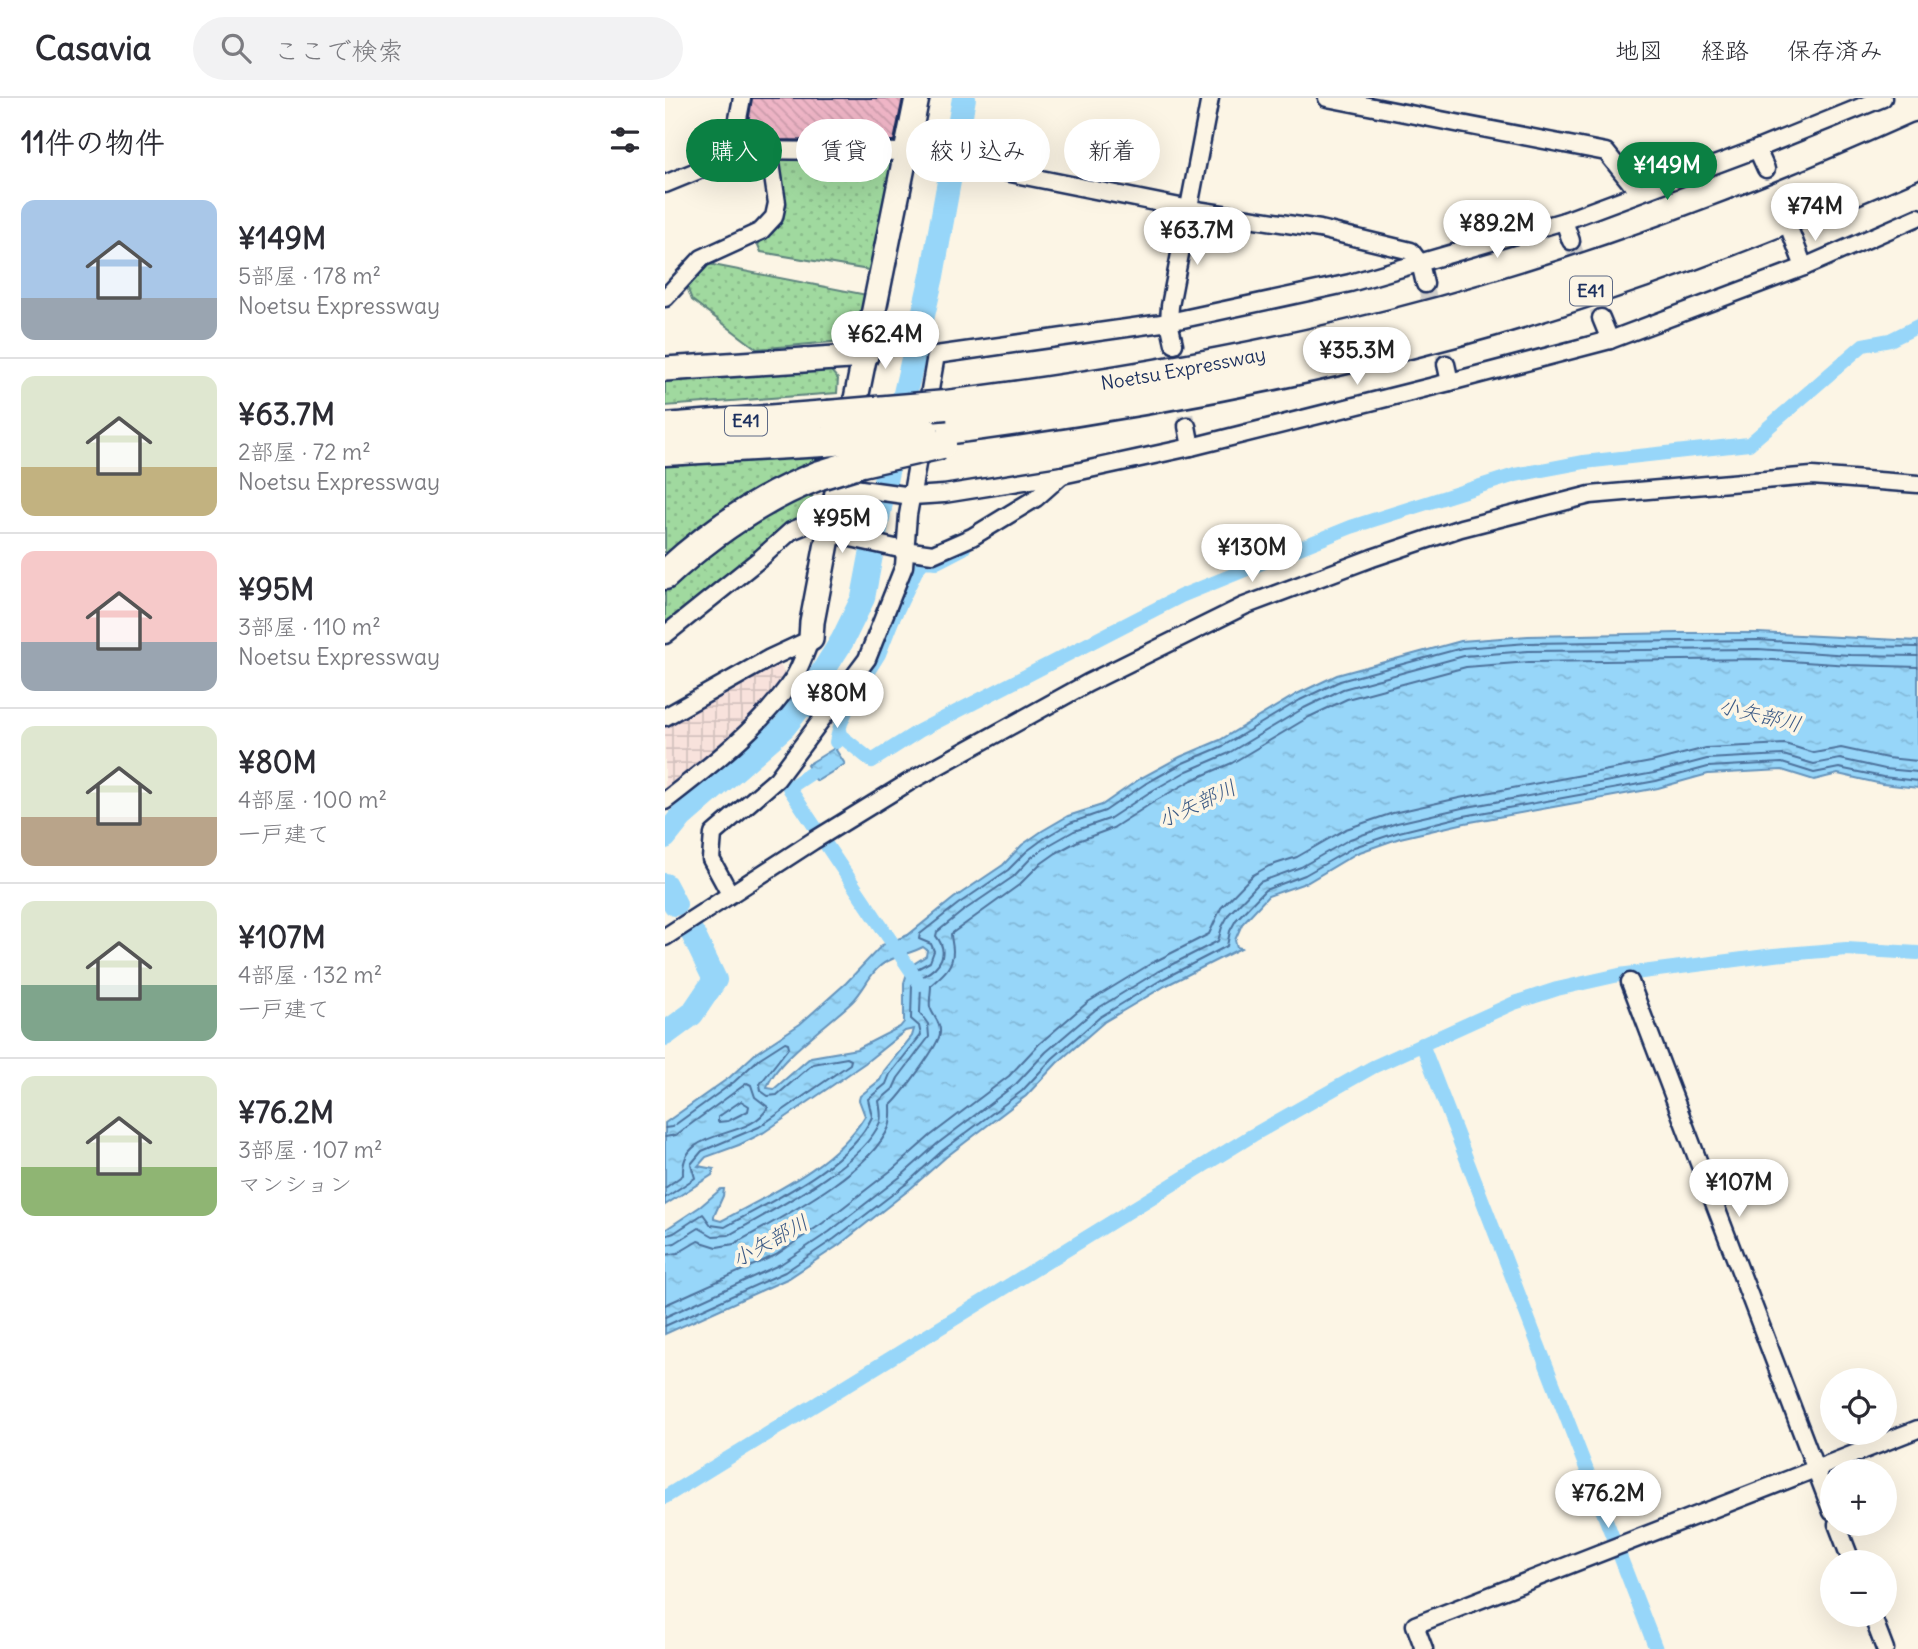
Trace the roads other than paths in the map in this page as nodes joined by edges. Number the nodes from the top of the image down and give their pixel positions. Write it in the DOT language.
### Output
graph roads {
  1 [pos="742,98"];
  2 [pos="918,98"];
  3 [pos="1210,98"];
  4 [pos="1327,98"];
  5 [pos="1883,98"];
  6 [pos="738,119"];
  7 [pos="913,119"];
  8 [pos="1918,137"];
  9 [pos="1758,149"];
  10 [pos="782,150"];
  11 [pos="906,152"];
  12 [pos="1918,163"];
  13 [pos="1766,169"];
  14 [pos="686,175"];
  15 [pos="774,182"];
  16 [pos="1050,182"];
  17 [pos="665,184"];
  18 [pos="1637,192"];
  19 [pos="1190,209"];
  20 [pos="1918,217"];
  21 [pos="1564,221"];
  22 [pos="1791,233"];
  23 [pos="1571,241"];
  24 [pos="1420,263"];
  25 [pos="1804,267"];
  26 [pos="1425,284"];
  27 [pos="665,298"];
  28 [pos="1601,318"];
  29 [pos="1170,322"];
  30 [pos="1610,340"];
  31 [pos="1174,344"];
  32 [pos="866,356"];
  33 [pos="1445,364"];
  34 [pos="665,369"];
  35 [pos="1450,382"];
  36 [pos="665,421"];
  37 [pos="945,426"];
  38 [pos="1187,426"];
  39 [pos="665,428"];
  40 [pos="826,428"];
  41 [pos="1191,447"];
  42 [pos="665,452"];
  43 [pos="1062,475"];
  44 [pos="839,483"];
  45 [pos="1918,484"];
  46 [pos="908,495"];
  47 [pos="830,527"];
  48 [pos="898,549"];
  49 [pos="665,575"];
  50 [pos="665,635"];
  51 [pos="811,639"];
  52 [pos="665,717"];
  53 [pos="665,801"];
  54 [pos="730,894"];
  55 [pos="665,937"];
  56 [pos="1630,982"];
  57 [pos="1918,1429"];
  58 [pos="1815,1469"];
  59 [pos="1820,1482"];
  60 [pos="1877,1627"];
  61 [pos="1424,1649"];
  62 [pos="1885,1649"];
  1 -- 6 [label="street"];
  2 -- 7 [label="street"];
  3 -- 19 [label="street"];
  4 -- 18 [label="street"];
  5 -- 9 [label="street"];
  8 -- 37 [label="highway, Noetsu Expressway / E41"];
  9 -- 13 [label="street"];
  9 -- 18 [label="street"];
  10 -- 11 [label="street"];
  11 -- 32 [label="street"];
  12 -- 37 [label="highway, Noetsu Expressway / E41"];
  14 -- 17 [label="street"];
  15 -- 27 [label="street"];
  16 -- 19 [label="street"];
  18 -- 21 [label="street"];
  19 -- 24 [label="street"];
  19 -- 29 [label="street"];
  20 -- 25 [label="street"];
  21 -- 23 [label="street"];
  21 -- 24 [label="street"];
  22 -- 25 [label="street"];
  24 -- 26 [label="street"];
  24 -- 29 [label="street"];
  25 -- 30 [label="street"];
  28 -- 30 [label="street"];
  29 -- 31 [label="street"];
  29 -- 46 [label="street"];
  30 -- 35 [label="street"];
  32 -- 34 [label="street"];
  32 -- 44 [label="street"];
  33 -- 35 [label="street"];
  35 -- 41 [label="street"];
  36 -- 40 [label="highway"];
  37 -- 40 [label="highway, Noetsu Expressway / E41, bridge"];
  37 -- 44 [label="highway, bridge"];
  38 -- 41 [label="street"];
  39 -- 40 [label="highway, Noetsu Expressway / E41"];
  40 -- 42 [label="highway, Noetsu Expressway / E41"];
  41 -- 43 [label="street"];
  43 -- 46 [label="street"];
  43 -- 48 [label="street"];
  44 -- 46 [label="street"];
  44 -- 47 [label="street"];
  44 -- 49 [label="highway"];
  45 -- 54 [label="street"];
  46 -- 48 [label="street"];
  47 -- 48 [label="street"];
  47 -- 50 [label="street"];
  47 -- 51 [label="street"];
  48 -- 54 [label="street"];
  51 -- 52 [label="street"];
  51 -- 53 [label="street"];
  54 -- 55 [label="street"];
  56 -- 58 [label="street"];
  57 -- 58 [label="street"];
  58 -- 59 [label="street"];
  58 -- 61 [label="street"];
  60 -- 62 [label="street"];
}
